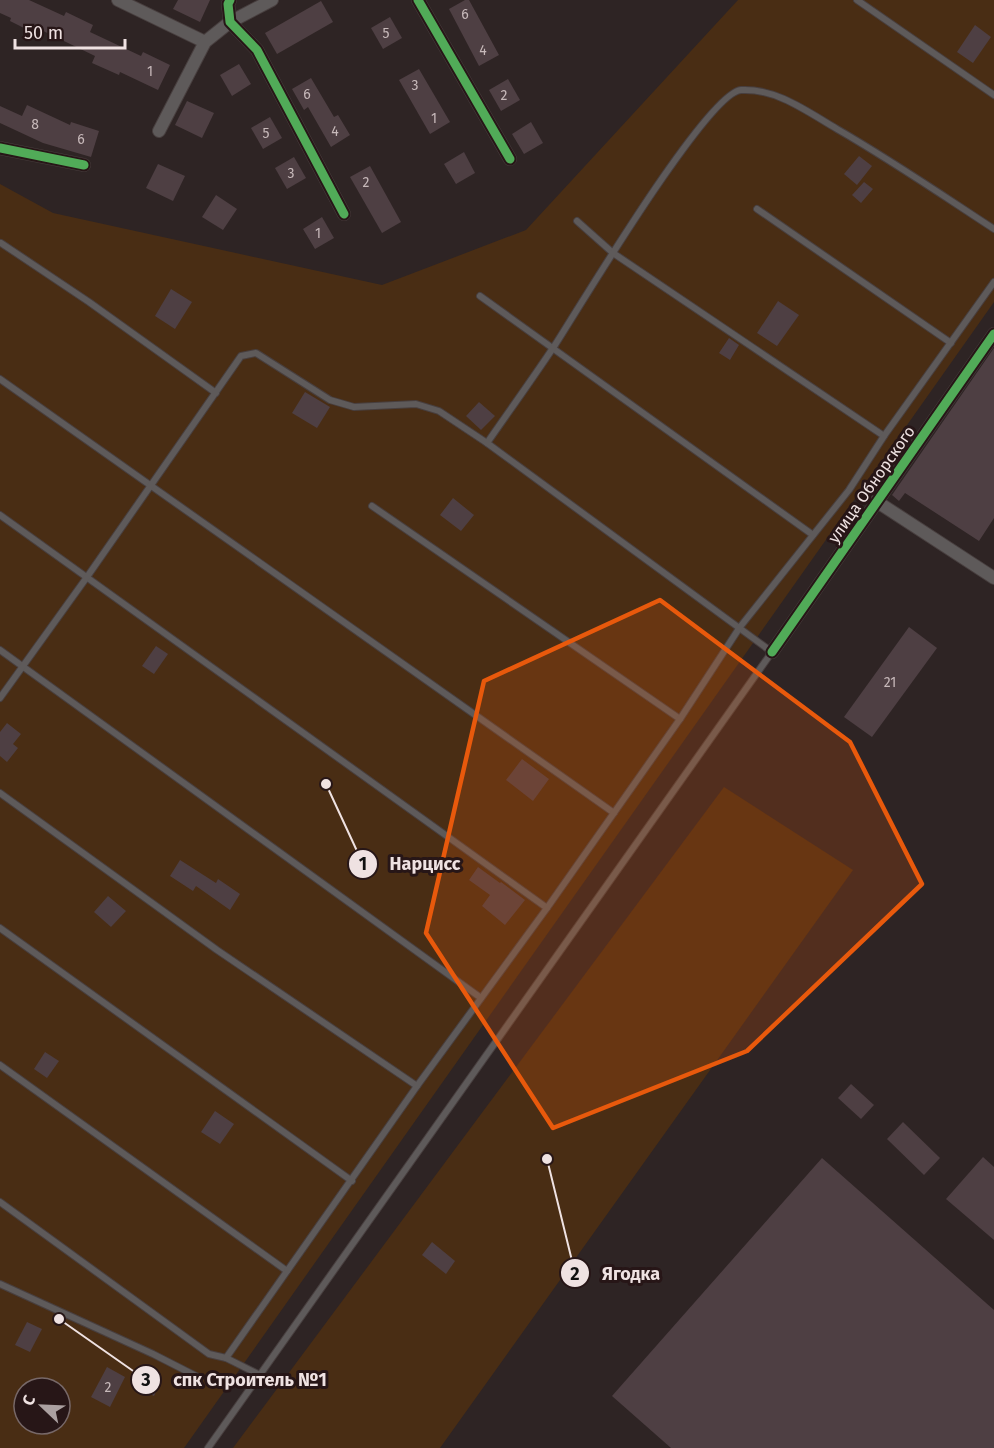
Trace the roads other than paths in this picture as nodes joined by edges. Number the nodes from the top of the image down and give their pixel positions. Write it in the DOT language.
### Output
graph roads {
  1 [pos="118,0"];
  2 [pos="230,0"];
  3 [pos="272,0"];
  4 [pos="418,0"];
  5 [pos="857,0"];
  6 [pos="230,22"];
  7 [pos="205,42"];
  8 [pos="994,95"];
  9 [pos="159,131"];
  10 [pos="0,148"];
  11 [pos="510,159"];
  12 [pos="84,165"];
  13 [pos="757,208"];
  14 [pos="344,214"];
  15 [pos="577,221"];
  16 [pos="994,229"];
  17 [pos="1,243"];
  18 [pos="613,253"];
  19 [pos="994,282"];
  20 [pos="480,296"];
  21 [pos="994,334"];
  22 [pos="951,343"];
  23 [pos="553,348"];
  24 [pos="0,379"];
  25 [pos="216,393"];
  26 [pos="884,436"];
  27 [pos="487,443"];
  28 [pos="151,486"];
  29 [pos="876,501"];
  30 [pos="372,506"];
  31 [pos="0,515"];
  32 [pos="813,535"];
  33 [pos="87,577"];
  34 [pos="994,578"];
  35 [pos="740,627"];
  36 [pos="0,650"];
  37 [pos="772,651"];
  38 [pos="23,666"];
  39 [pos="0,698"];
  40 [pos="680,719"];
  41 [pos="0,793"];
  42 [pos="614,813"];
  43 [pos="548,908"];
  44 [pos="0,928"];
  45 [pos="481,998"];
  46 [pos="0,1065"];
  47 [pos="417,1086"];
  48 [pos="352,1181"];
  49 [pos="0,1202"];
  50 [pos="287,1271"];
  51 [pos="0,1284"];
  52 [pos="226,1358"];
  53 [pos="260,1375"];
  54 [pos="200,1378"];
  55 [pos="208,1448"];
  1 -- 7 [label="street"];
  2 -- 6 [label="street"];
  3 -- 6 [label="street"];
  4 -- 11 [label="street"];
  5 -- 8 [label="lane"];
  6 -- 7 [label="street"];
  6 -- 14 [label="street"];
  7 -- 9 [label="street"];
  10 -- 12 [label="street"];
  13 -- 22 [label="lane"];
  15 -- 18 [label="lane"];
  16 -- 18 [label="lane"];
  17 -- 25 [label="lane"];
  18 -- 23 [label="lane"];
  18 -- 26 [label="lane"];
  19 -- 22 [label="lane"];
  20 -- 23 [label="lane"];
  21 -- 29 [label="street, улица Обнорского"];
  22 -- 26 [label="lane"];
  23 -- 27 [label="lane"];
  23 -- 32 [label="lane"];
  24 -- 28 [label="lane"];
  25 -- 27 [label="lane"];
  25 -- 28 [label="lane"];
  26 -- 32 [label="lane"];
  27 -- 35 [label="lane"];
  28 -- 33 [label="lane"];
  28 -- 42 [label="lane"];
  29 -- 34 [label="street"];
  29 -- 37 [label="street, улица Обнорского"];
  30 -- 40 [label="lane"];
  31 -- 33 [label="lane"];
  32 -- 35 [label="lane"];
  33 -- 38 [label="lane"];
  33 -- 43 [label="lane"];
  35 -- 37 [label="lane"];
  35 -- 40 [label="lane"];
  36 -- 38 [label="lane"];
  37 -- 53 [label="lane"];
  38 -- 39 [label="lane"];
  38 -- 45 [label="lane"];
  40 -- 42 [label="lane"];
  41 -- 47 [label="lane"];
  42 -- 43 [label="lane"];
  43 -- 45 [label="lane"];
  44 -- 48 [label="lane"];
  45 -- 47 [label="lane"];
  46 -- 50 [label="lane"];
  47 -- 48 [label="lane"];
  48 -- 50 [label="lane"];
  49 -- 52 [label="lane"];
  50 -- 52 [label="lane"];
  51 -- 54 [label="lane"];
  52 -- 53 [label="lane"];
  53 -- 55 [label="lane"];
}
